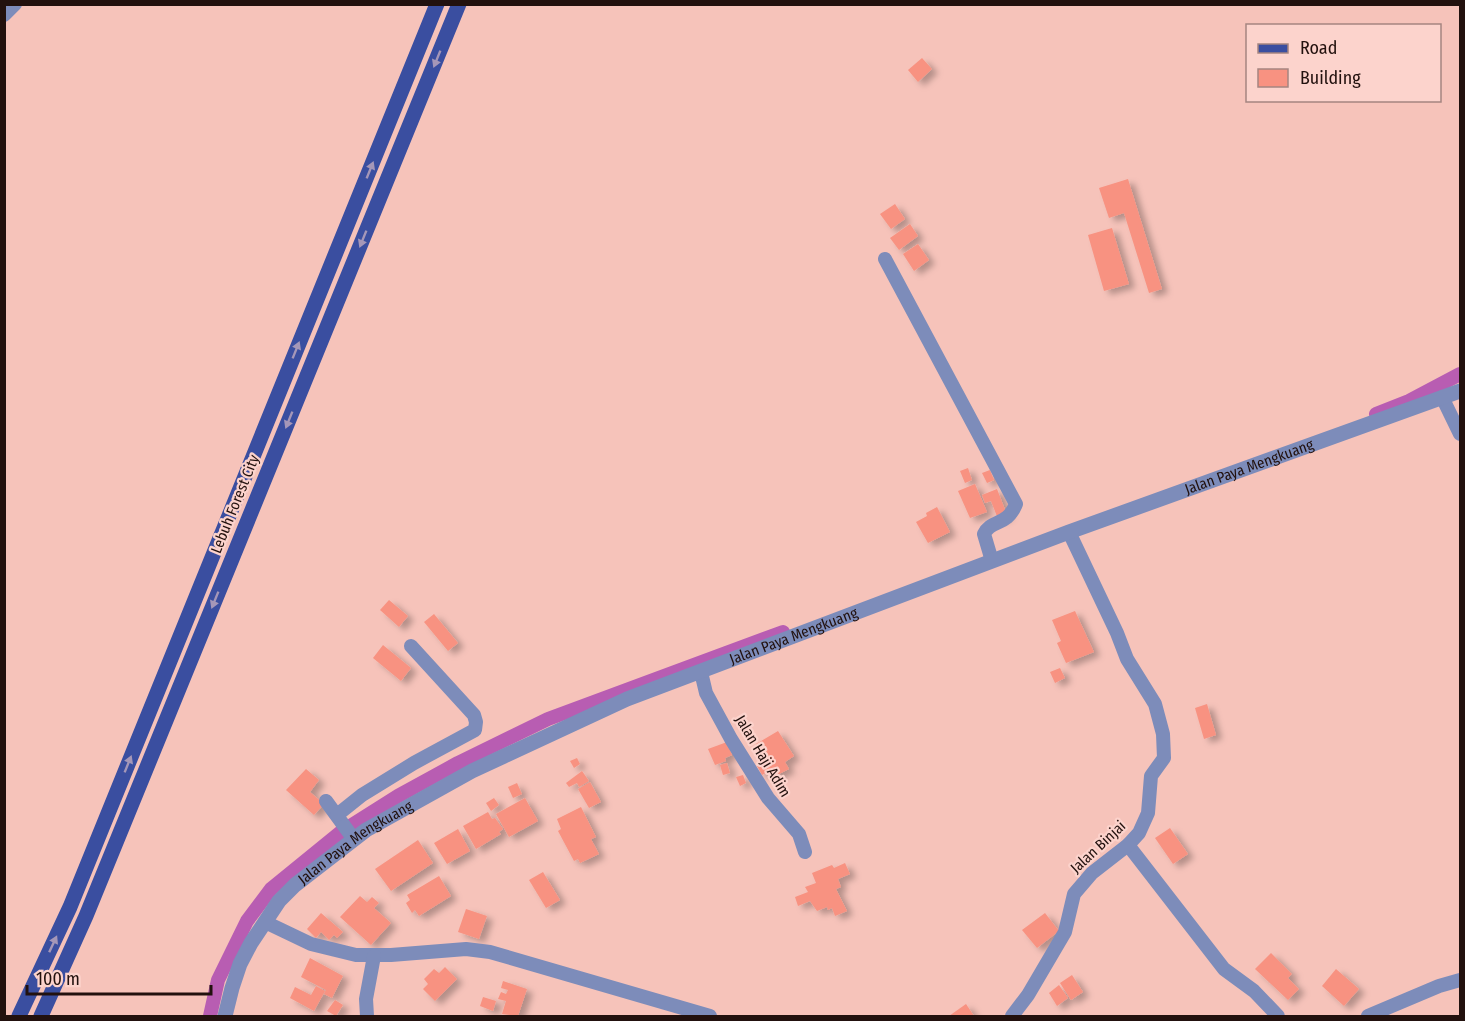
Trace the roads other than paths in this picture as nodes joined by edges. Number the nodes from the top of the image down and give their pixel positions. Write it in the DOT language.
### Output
graph roads {
  1 [pos="15,4"];
  2 [pos="437,4"];
  3 [pos="459,4"];
  4 [pos="4,15"];
  5 [pos="885,259"];
  6 [pos="1461,392"];
  7 [pos="1442,397"];
  8 [pos="1461,434"];
  9 [pos="1070,532"];
  10 [pos="992,561"];
  11 [pos="411,646"];
  12 [pos="701,672"];
  13 [pos="326,801"];
  14 [pos="336,815"];
  15 [pos="353,838"];
  16 [pos="1128,845"];
  17 [pos="805,852"];
  18 [pos="265,922"];
  19 [pos="374,956"];
  20 [pos="1461,980"];
  21 [pos="19,1017"];
  22 [pos="41,1017"];
  23 [pos="225,1017"];
  24 [pos="367,1017"];
  25 [pos="710,1017"];
  26 [pos="1012,1017"];
  27 [pos="1278,1017"];
  28 [pos="1368,1017"];
  1 -- 4 [label="street"];
  21 -- 2 [label="main road, Lebuh Forest City, one-way"];
  3 -- 22 [label="main road, Lebuh Forest City, one-way"];
  5 -- 10 [label="street"];
  6 -- 7 [label="street, Jalan Paya Mengkuang"];
  7 -- 8 [label="street"];
  7 -- 9 [label="street, Jalan Paya Mengkuang"];
  9 -- 10 [label="street, Jalan Paya Mengkuang"];
  9 -- 16 [label="street, Jalan Binjai"];
  10 -- 12 [label="street, Jalan Paya Mengkuang"];
  11 -- 14 [label="street"];
  12 -- 15 [label="street, Jalan Paya Mengkuang"];
  12 -- 17 [label="street, Jalan Haji Adim"];
  13 -- 14 [label="street"];
  14 -- 15 [label="street"];
  15 -- 18 [label="street, Jalan Paya Mengkuang"];
  16 -- 26 [label="street, Jalan Binjai"];
  16 -- 27 [label="street"];
  18 -- 19 [label="street"];
  18 -- 23 [label="street, Jalan Paya Mengkuang"];
  19 -- 24 [label="street"];
  19 -- 25 [label="street"];
  20 -- 28 [label="street"];
}
